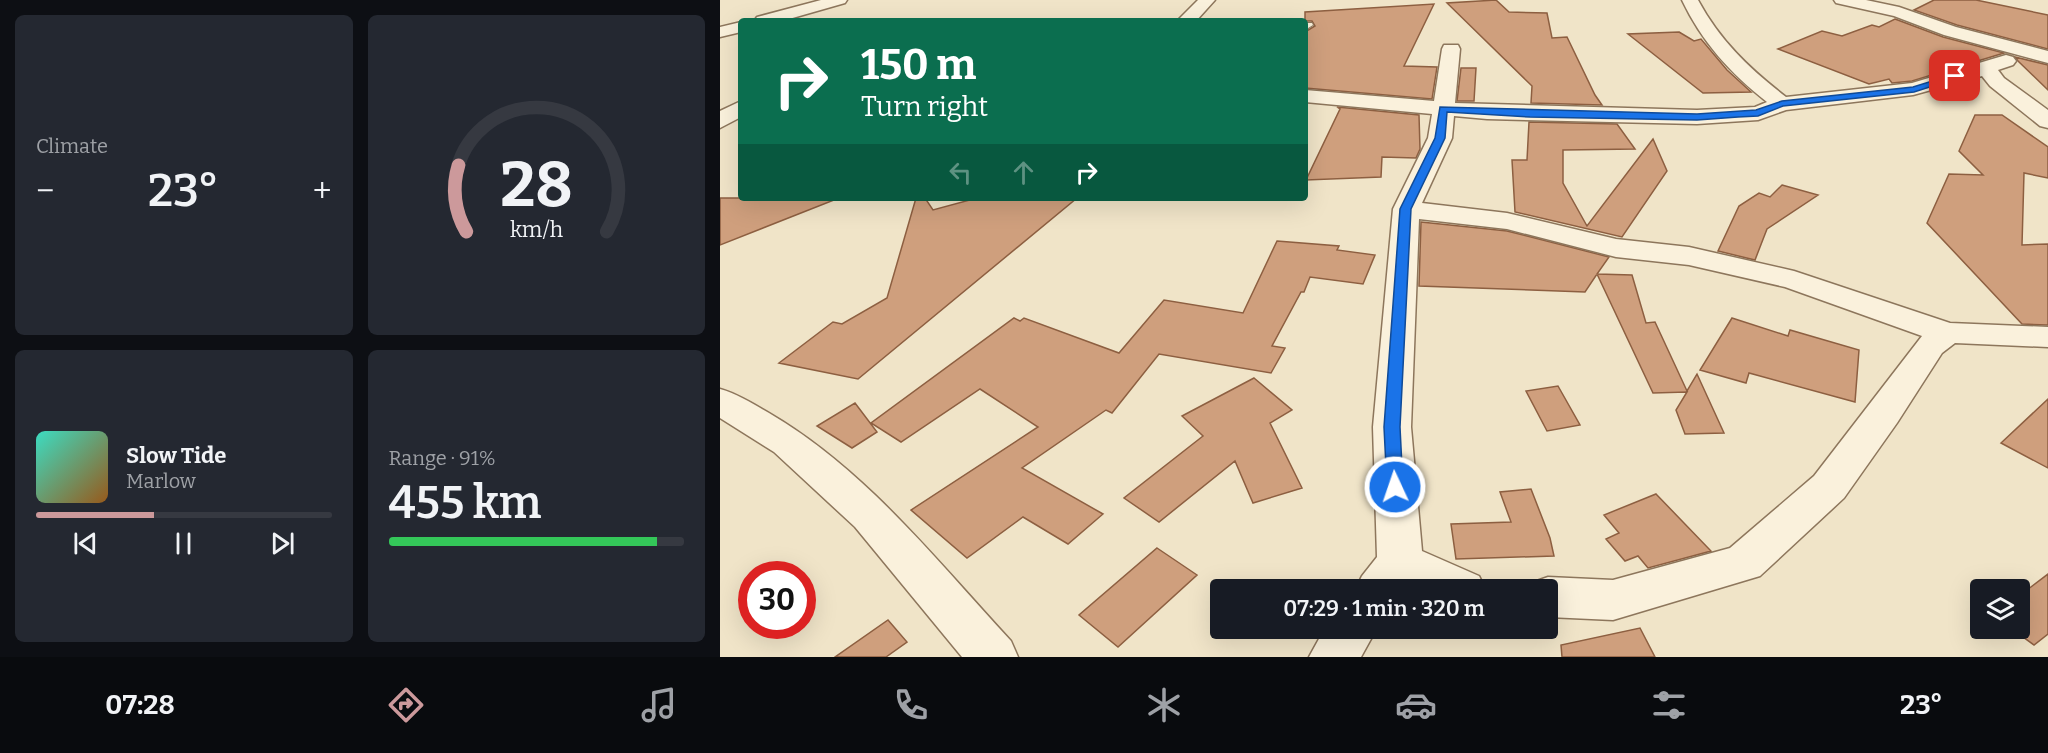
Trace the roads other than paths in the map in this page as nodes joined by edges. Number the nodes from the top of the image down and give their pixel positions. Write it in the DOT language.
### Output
graph roads {
  1 [pos="839,0"];
  2 [pos="1208,0"];
  3 [pos="1690,0"];
  4 [pos="1842,0"];
  5 [pos="774,18"];
  6 [pos="1189,18"];
  7 [pos="738,28"];
  8 [pos="720,32"];
  9 [pos="1451,49"];
  10 [pos="2048,57"];
  11 [pos="1986,68"];
  12 [pos="1308,96"];
  13 [pos="1782,104"];
  14 [pos="1443,109"];
  15 [pos="738,110"];
  16 [pos="720,121"];
  17 [pos="2048,121"];
  18 [pos="1406,209"];
  19 [pos="1947,333"];
  20 [pos="2048,337"];
  21 [pos="720,401"];
  22 [pos="1389,576"];
  23 [pos="1405,579"];
  24 [pos="1558,597"];
  25 [pos="1346,639"];
  26 [pos="993,657"];
  27 [pos="1334,657"];
  1 -- 5 [label="street"];
  2 -- 6 [label="street"];
  3 -- 13 [label="street"];
  4 -- 10 [label="street"];
  7 -- 8 [label="street"];
  9 -- 14 [label="street"];
  10 -- 11 [label="street"];
  11 -- 13 [label="street"];
  11 -- 17 [label="street"];
  12 -- 14 [label="street"];
  13 -- 14 [label="street"];
  14 -- 18 [label="street"];
  15 -- 16 [label="street"];
  18 -- 19 [label="street"];
  18 -- 22 [label="street"];
  19 -- 20 [label="street"];
  19 -- 24 [label="street"];
  21 -- 26 [label="street"];
  22 -- 23 [label="street"];
  25 -- 27 [label="street"];
}
